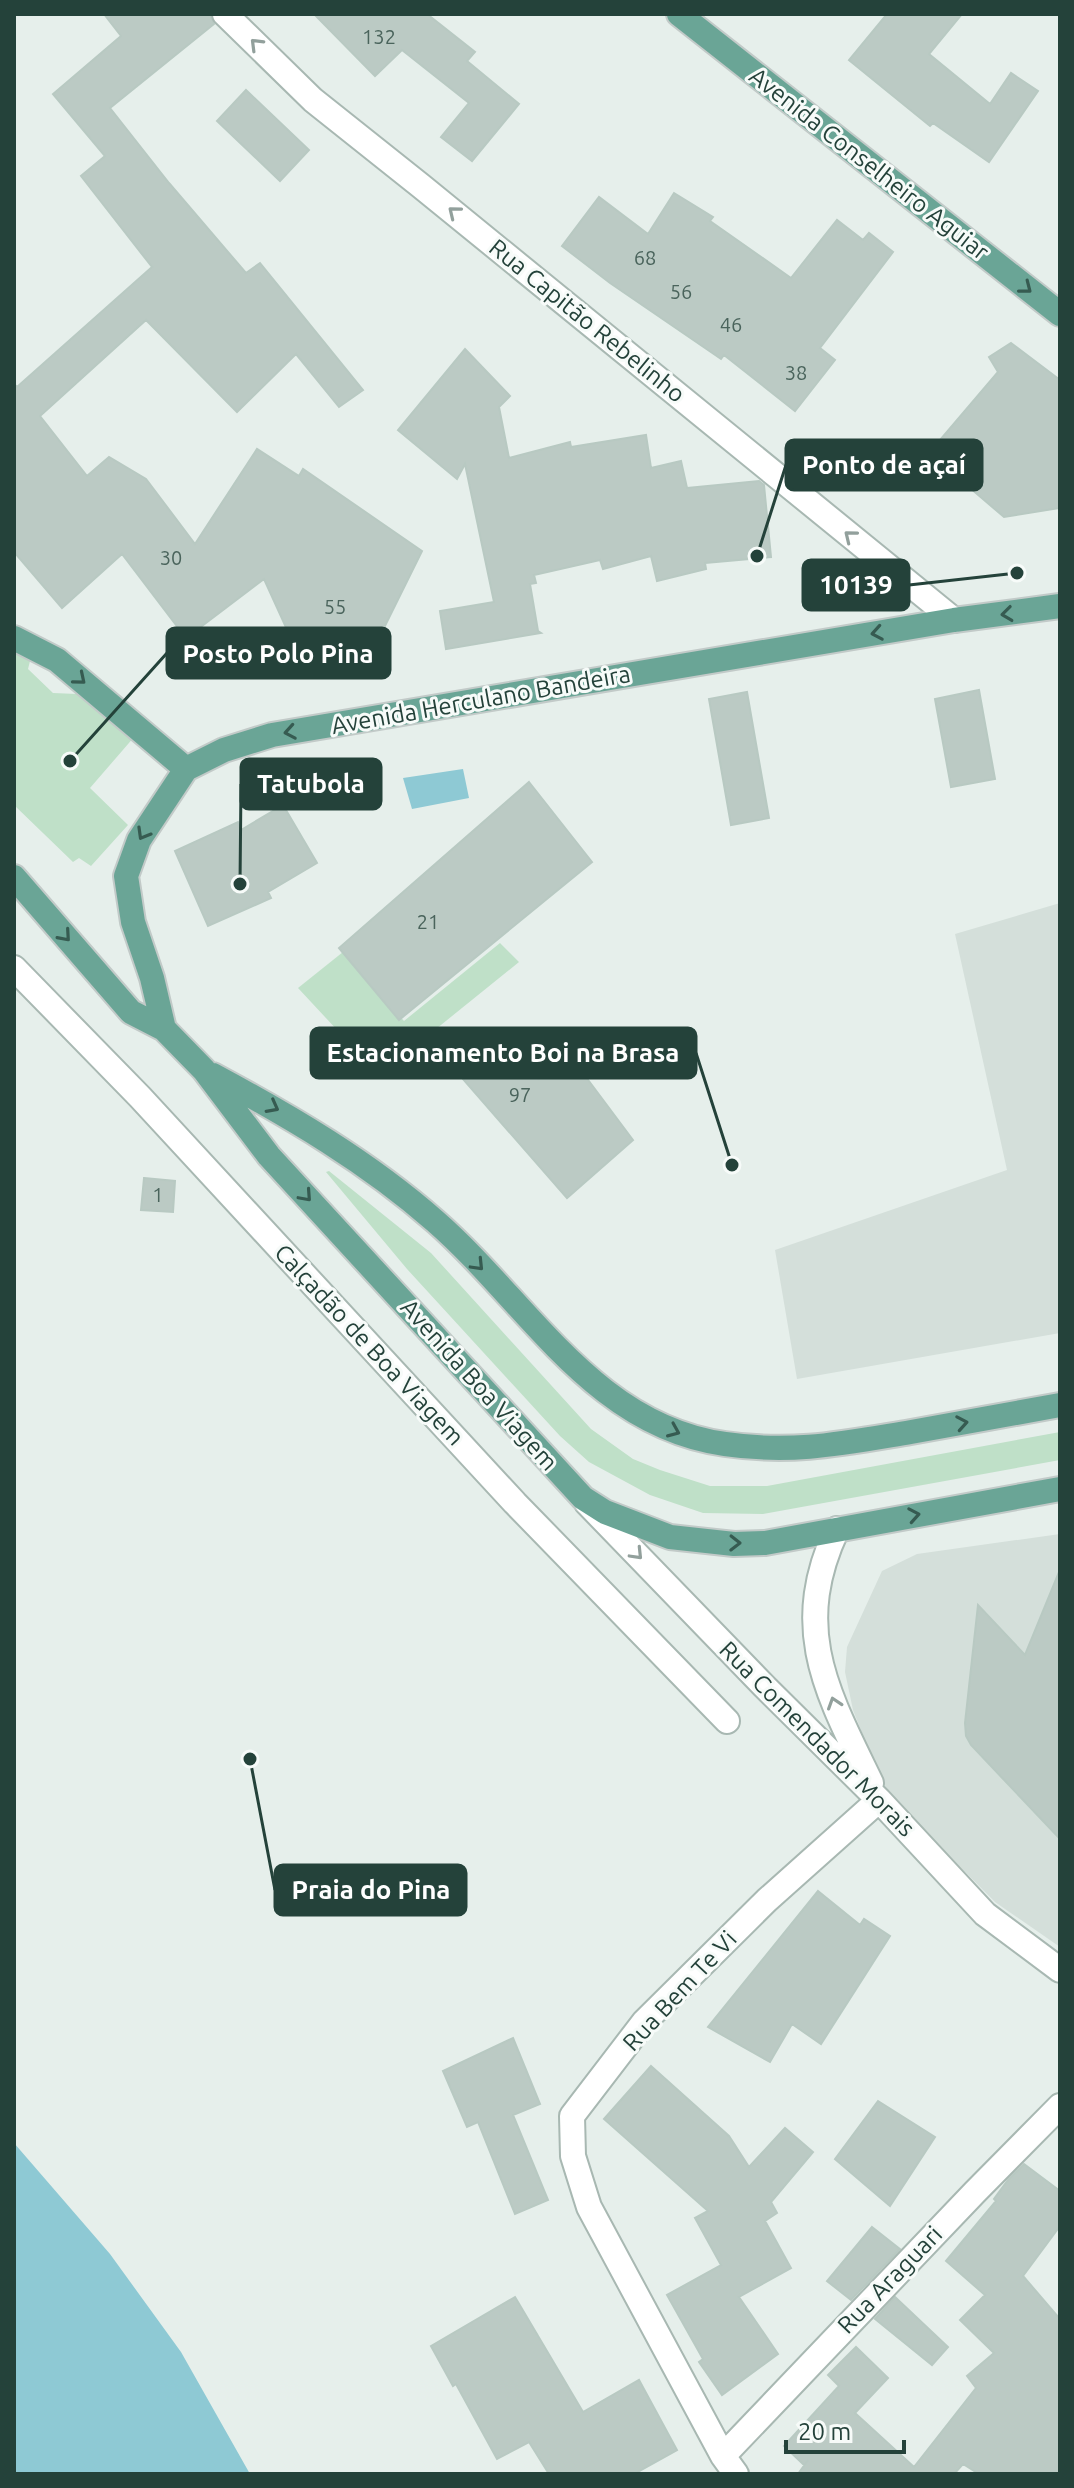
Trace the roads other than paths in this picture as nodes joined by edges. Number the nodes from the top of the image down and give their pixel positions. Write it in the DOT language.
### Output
graph roads {
  1 [pos="225,14"];
  2 [pos="679,14"];
  3 [pos="1060,314"];
  4 [pos="1060,606"];
  5 [pos="954,620"];
  6 [pos="14,638"];
  7 [pos="186,769"];
  8 [pos="14,877"];
  9 [pos="14,968"];
  10 [pos="164,1029"];
  11 [pos="204,1070"];
  12 [pos="1060,1405"];
  13 [pos="1060,1489"];
  14 [pos="583,1498"];
  15 [pos="837,1529"];
  16 [pos="727,1721"];
  17 [pos="879,1800"];
  18 [pos="1060,1970"];
  19 [pos="1060,2106"];
  20 [pos="730,2465"];
  5 -- 1 [label="street, Rua Capitão Rebelinho, one-way"];
  2 -- 3 [label="main road, Avenida Conselheiro Aguiar, one-way"];
  4 -- 5 [label="main road, Avenida Herculano Bandeira, one-way"];
  5 -- 7 [label="main road, Avenida Herculano Bandeira, one-way"];
  6 -- 7 [label="main road, one-way"];
  7 -- 10 [label="main road, Avenida Herculano Bandeira, one-way"];
  8 -- 10 [label="main road, Avenida Boa Viagem, one-way"];
  9 -- 16 [label="street, Calçadão de Boa Viagem"];
  10 -- 11 [label="main road, Avenida Boa Viagem"];
  11 -- 12 [label="main road, Avenida Boa Viagem, one-way"];
  11 -- 14 [label="main road, Avenida Boa Viagem, one-way"];
  15 -- 13 [label="main road, Avenida Boa Viagem, one-way"];
  14 -- 15 [label="main road, Avenida Boa Viagem, one-way"];
  14 -- 17 [label="street, Rua Comendador Morais, one-way"];
  17 -- 15 [label="street, one-way"];
  17 -- 18 [label="street, Rua Comendador Morais"];
  17 -- 20 [label="street, Rua Bem Te Vi"];
  19 -- 20 [label="street, Rua Araguari"];
}
